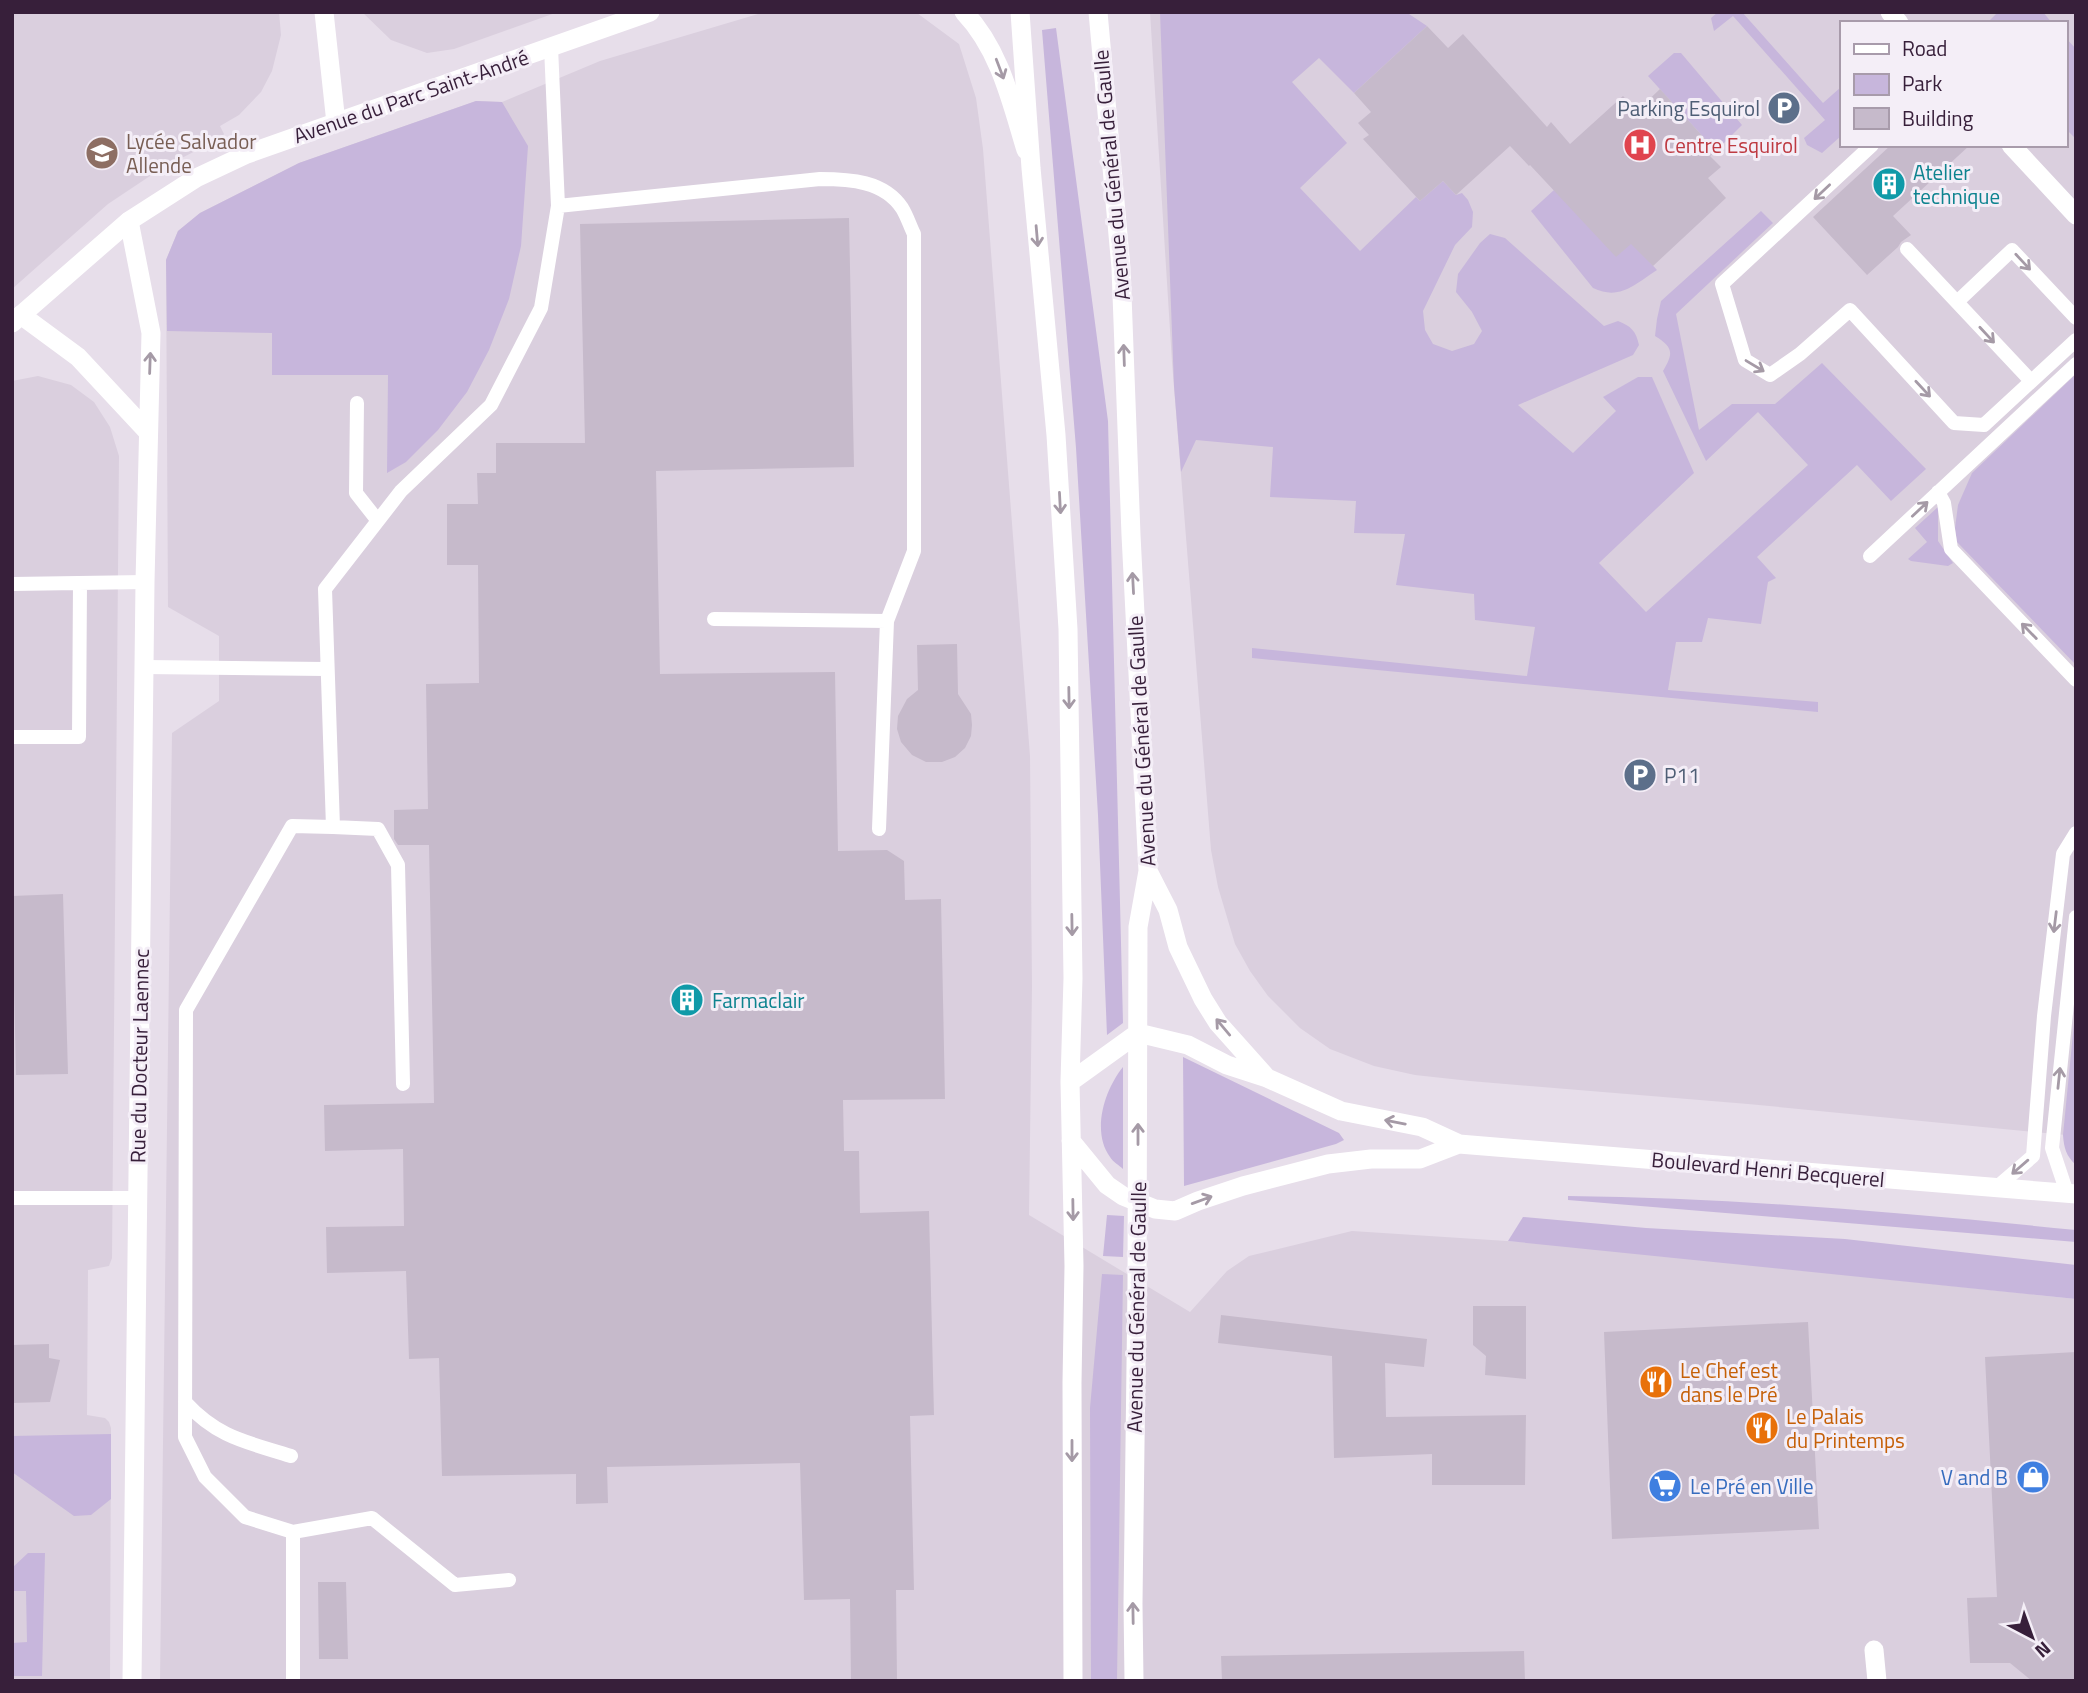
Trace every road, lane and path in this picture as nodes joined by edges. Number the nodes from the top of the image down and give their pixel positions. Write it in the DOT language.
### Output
graph roads {
  1 [pos="324,12"];
  2 [pos="650,12"];
  3 [pos="964,12"];
  4 [pos="1020,12"];
  5 [pos="1098,12"];
  6 [pos="551,47"];
  7 [pos="336,123"];
  8 [pos="1870,147"];
  9 [pos="2013,147"];
  10 [pos="1031,168"];
  11 [pos="558,206"];
  12 [pos="2075,213"];
  13 [pos="129,221"];
  14 [pos="1907,249"];
  15 [pos="1957,302"];
  16 [pos="2076,318"];
  17 [pos="16,319"];
  18 [pos="2076,340"];
  19 [pos="2076,364"];
  20 [pos="2031,381"];
  21 [pos="357,403"];
  22 [pos="147,431"];
  23 [pos="1938,492"];
  24 [pos="378,521"];
  25 [pos="1870,556"];
  26 [pos="145,582"];
  27 [pos="80,583"];
  28 [pos="12,584"];
  29 [pos="714,619"];
  30 [pos="887,621"];
  31 [pos="144,667"];
  32 [pos="326,669"];
  33 [pos="2076,680"];
  34 [pos="12,737"];
  35 [pos="333,828"];
  36 [pos="879,829"];
  37 [pos="2076,833"];
  38 [pos="1148,871"];
  39 [pos="2076,917"];
  40 [pos="1138,1033"];
  41 [pos="1267,1078"];
  42 [pos="1070,1082"];
  43 [pos="403,1084"];
  44 [pos="1071,1141"];
  45 [pos="1459,1144"];
  46 [pos="1997,1187"];
  47 [pos="2071,1194"];
  48 [pos="12,1198"];
  49 [pos="138,1198"];
  50 [pos="1138,1203"];
  51 [pos="185,1402"];
  52 [pos="291,1456"];
  53 [pos="293,1532"];
  54 [pos="509,1580"];
  55 [pos="1874,1650"];
  56 [pos="132,1681"];
  57 [pos="293,1681"];
  58 [pos="1073,1681"];
  59 [pos="1134,1681"];
  60 [pos="1877,1681"];
  1 -- 7 [label="main road"];
  2 -- 6 [label="main road, Avenue du Parc Saint-André"];
  3 -- 10 [label="main road, one-way"];
  4 -- 10 [label="main road"];
  38 -- 5 [label="main road, Avenue du Général de Gaulle, one-way"];
  6 -- 7 [label="main road, Avenue du Parc Saint-André"];
  6 -- 11 [label="lane"];
  7 -- 13 [label="main road, Avenue du Parc Saint-André"];
  8 -- 20 [label="lane, one-way"];
  9 -- 12 [label="main road"];
  10 -- 42 [label="main road, one-way"];
  11 -- 24 [label="lane"];
  11 -- 30 [label="lane"];
  13 -- 17 [label="main road, Avenue du Parc Saint-André"];
  22 -- 13 [label="main road, Rue du Docteur Laennec, one-way"];
  14 -- 15 [label="lane"];
  15 -- 16 [label="lane, one-way"];
  15 -- 20 [label="lane, one-way"];
  17 -- 22 [label="main road"];
  18 -- 20 [label="lane"];
  19 -- 23 [label="lane"];
  21 -- 24 [label="lane"];
  22 -- 26 [label="main road, Rue du Docteur Laennec"];
  25 -- 23 [label="lane, one-way"];
  33 -- 23 [label="lane, one-way"];
  24 -- 32 [label="lane"];
  26 -- 27 [label="lane"];
  26 -- 31 [label="main road, Rue du Docteur Laennec"];
  27 -- 28 [label="lane"];
  27 -- 34 [label="lane"];
  29 -- 30 [label="lane"];
  30 -- 36 [label="lane"];
  31 -- 32 [label="lane"];
  31 -- 49 [label="main road, Rue du Docteur Laennec"];
  32 -- 35 [label="lane"];
  35 -- 43 [label="lane"];
  35 -- 51 [label="lane"];
  37 -- 46 [label="lane, one-way"];
  38 -- 40 [label="main road, Avenue du Général de Gaulle"];
  41 -- 38 [label="main road, one-way"];
  47 -- 39 [label="lane, one-way"];
  40 -- 41 [label="main road"];
  40 -- 42 [label="main road"];
  50 -- 40 [label="main road, Avenue du Général de Gaulle, one-way"];
  45 -- 41 [label="main road, one-way"];
  42 -- 44 [label="main road"];
  44 -- 50 [label="main road"];
  44 -- 58 [label="main road, one-way"];
  45 -- 46 [label="main road, Boulevard Henri Becquerel"];
  50 -- 45 [label="main road, one-way"];
  46 -- 47 [label="main road, Boulevard Henri Becquerel"];
  48 -- 49 [label="lane"];
  49 -- 56 [label="main road, Rue du Docteur Laennec"];
  59 -- 50 [label="main road, Avenue du Général de Gaulle, one-way"];
  51 -- 52 [label="lane"];
  51 -- 53 [label="lane"];
  53 -- 54 [label="lane"];
  53 -- 57 [label="lane"];
  55 -- 60 [label="main road"];
}
